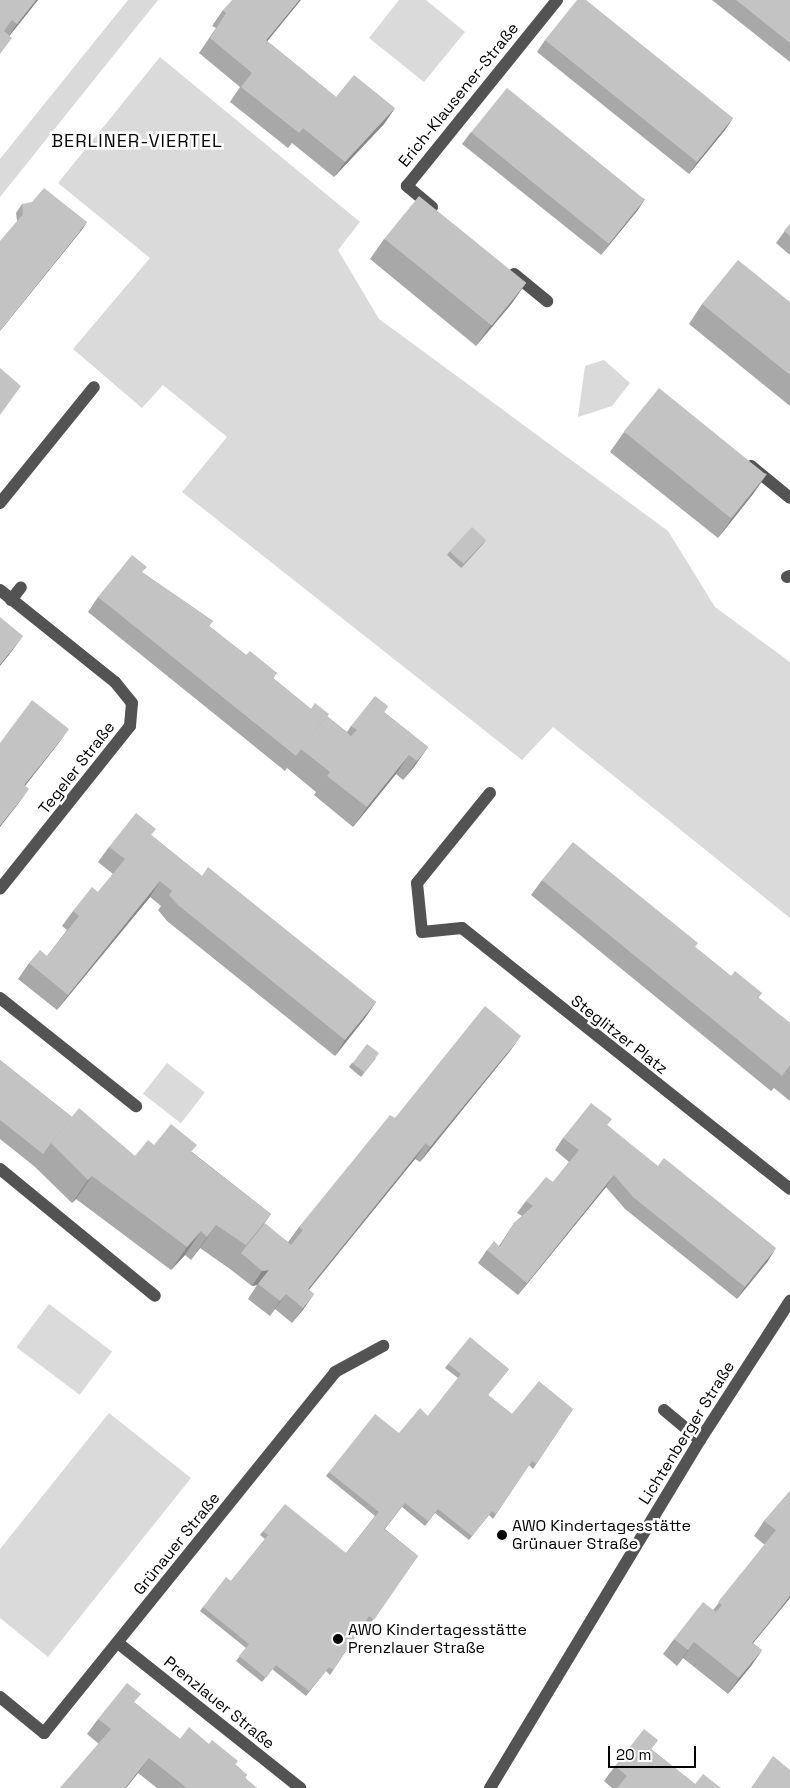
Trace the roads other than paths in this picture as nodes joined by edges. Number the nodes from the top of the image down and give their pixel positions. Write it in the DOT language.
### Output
graph roads {
  1 [pos="557,0"];
  2 [pos="444,216"];
  3 [pos="503,265"];
  4 [pos="547,301"];
  5 [pos="94,387"];
  6 [pos="738,456"];
  7 [pos="790,498"];
  8 [pos="0,503"];
  9 [pos="21,587"];
  10 [pos="0,590"];
  11 [pos="11,600"];
  12 [pos="490,793"];
  13 [pos="0,889"];
  14 [pos="0,998"];
  15 [pos="136,1106"];
  16 [pos="0,1169"];
  17 [pos="790,1189"];
  18 [pos="155,1296"];
  19 [pos="790,1301"];
  20 [pos="383,1346"];
  21 [pos="664,1410"];
  22 [pos="700,1440"];
  23 [pos="118,1643"];
  24 [pos="0,1697"];
  25 [pos="300,1788"];
  26 [pos="490,1788"];
  1 -- 2 [label="street, Erich-Klausener-Straße"];
  3 -- 4 [label="street"];
  5 -- 8 [label="street"];
  6 -- 7 [label="street"];
  9 -- 11 [label="street"];
  10 -- 11 [label="street, Tegeler Straße"];
  11 -- 13 [label="street, Tegeler Straße"];
  12 -- 17 [label="street, Steglitzer Platz"];
  14 -- 15 [label="street"];
  16 -- 18 [label="street"];
  19 -- 22 [label="street, Lichtenberger Straße"];
  20 -- 23 [label="street, Grünauer Straße"];
  21 -- 22 [label="street"];
  22 -- 26 [label="street, Lichtenberger Straße"];
  23 -- 24 [label="street, Grünauer Straße"];
  23 -- 25 [label="street, Prenzlauer Straße"];
}
